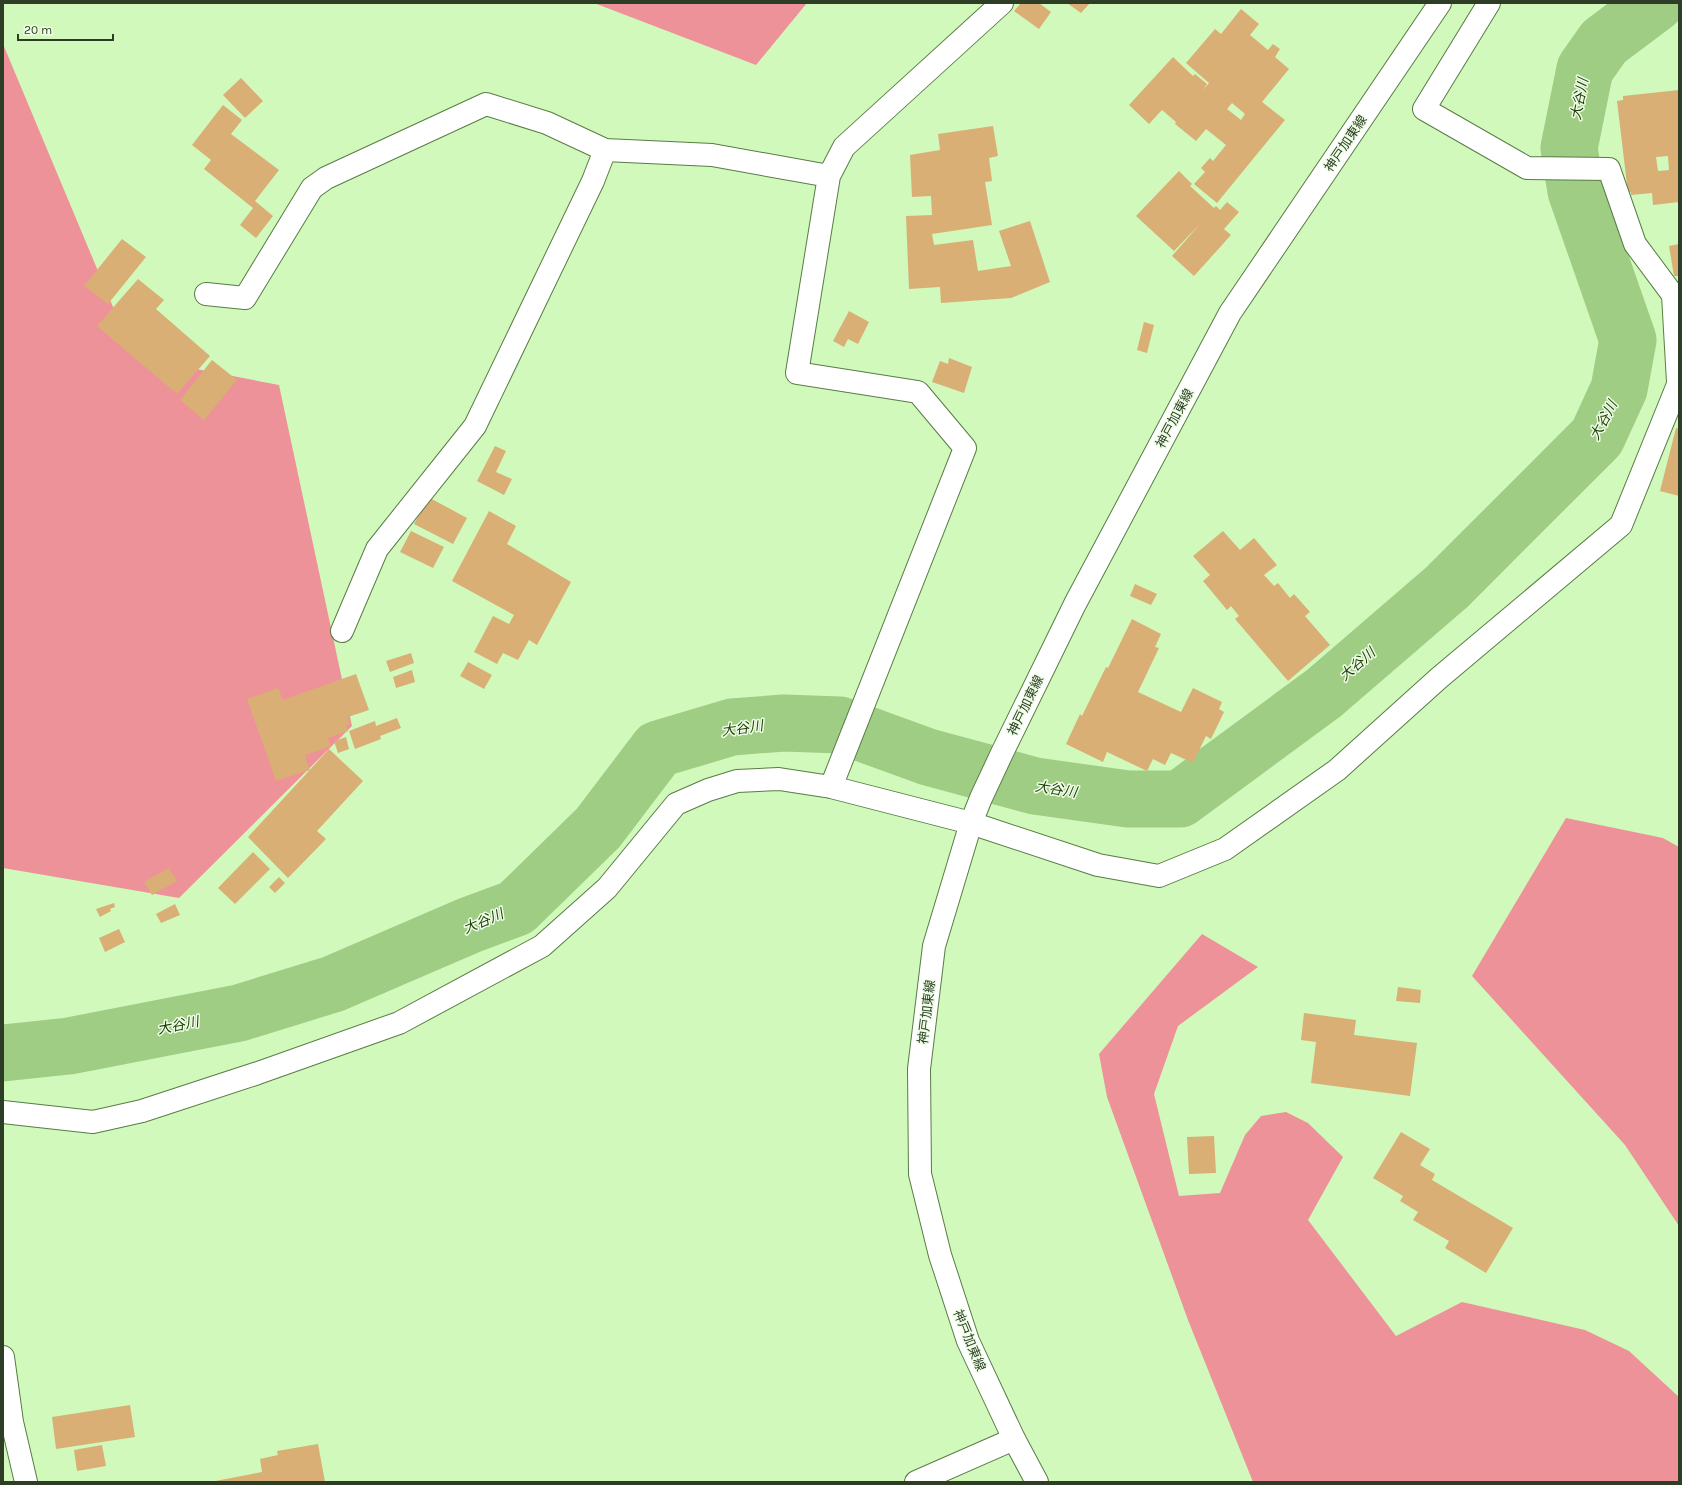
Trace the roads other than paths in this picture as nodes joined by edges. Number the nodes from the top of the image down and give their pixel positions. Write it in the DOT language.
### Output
graph roads {
  1 [pos="1002,3"];
  2 [pos="1440,3"];
  3 [pos="1489,3"];
  4 [pos="605,150"];
  5 [pos="830,176"];
  6 [pos="206,294"];
  7 [pos="1679,382"];
  8 [pos="342,631"];
  9 [pos="832,787"];
  10 [pos="971,823"];
  11 [pos="3,1112"];
  12 [pos="3,1357"];
  13 [pos="1014,1439"];
  14 [pos="26,1482"];
  15 [pos="916,1482"];
  16 [pos="1037,1482"];
  1 -- 5 [label="street"];
  2 -- 10 [label="street, 神戸加東線"];
  3 -- 7 [label="street"];
  4 -- 5 [label="street"];
  4 -- 6 [label="street"];
  4 -- 8 [label="street"];
  5 -- 9 [label="street"];
  7 -- 10 [label="street"];
  9 -- 10 [label="street"];
  9 -- 11 [label="street"];
  10 -- 13 [label="street, 神戸加東線"];
  12 -- 14 [label="street"];
  13 -- 15 [label="street"];
  13 -- 16 [label="street, 神戸加東線"];
}
